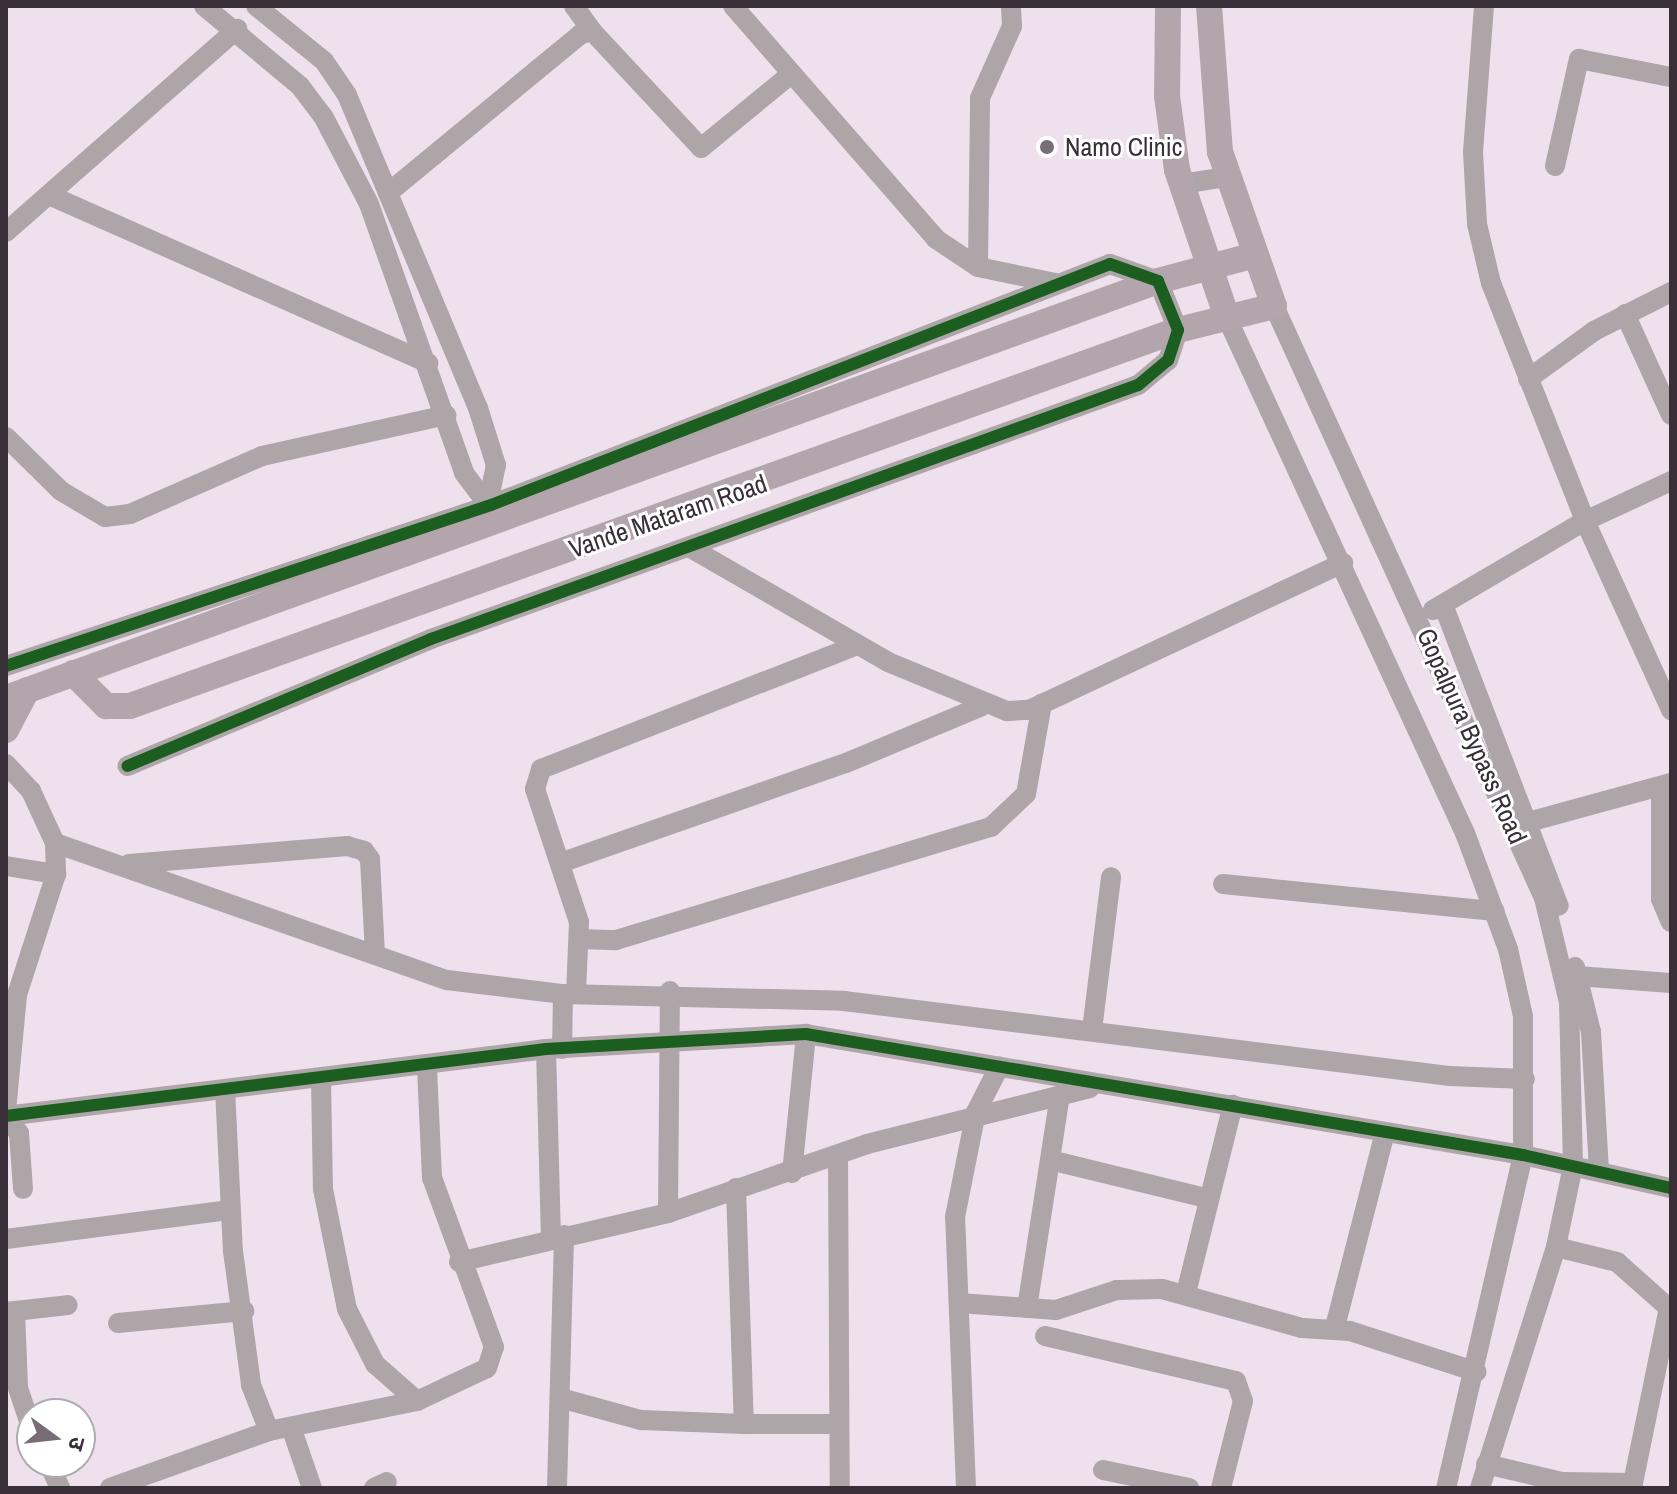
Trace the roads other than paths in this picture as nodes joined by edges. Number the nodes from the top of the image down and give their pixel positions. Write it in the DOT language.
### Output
graph roads {
  1 [pos="204,6"];
  2 [pos="256,6"];
  3 [pos="574,6"];
  4 [pos="733,6"];
  5 [pos="1011,6"];
  6 [pos="1168,6"];
  7 [pos="1209,6"];
  8 [pos="1484,6"];
  9 [pos="237,29"];
  10 [pos="592,31"];
  11 [pos="791,74"];
  12 [pos="1671,77"];
  13 [pos="1555,166"];
  14 [pos="1226,177"];
  15 [pos="1182,184"];
  16 [pos="388,193"];
  17 [pos="49,195"];
  18 [pos="6,232"];
  19 [pos="1251,256"];
  20 [pos="978,267"];
  21 [pos="1207,267"];
  22 [pos="1158,281"];
  23 [pos="1055,283"];
  24 [pos="1671,292"];
  25 [pos="1274,306"];
  26 [pos="1625,314"];
  27 [pos="1227,318"];
  28 [pos="1178,330"];
  29 [pos="428,363"];
  30 [pos="1528,379"];
  31 [pos="447,415"];
  32 [pos="1671,415"];
  33 [pos="6,437"];
  34 [pos="1671,481"];
  35 [pos="493,509"];
  36 [pos="1585,521"];
  37 [pos="689,547"];
  38 [pos="1343,563"];
  39 [pos="1444,607"];
  40 [pos="1418,615"];
  41 [pos="858,645"];
  42 [pos="6,666"];
  43 [pos="73,673"];
  44 [pos="16,694"];
  45 [pos="1042,703"];
  46 [pos="982,706"];
  47 [pos="1671,710"];
  48 [pos="6,730"];
  49 [pos="6,764"];
  50 [pos="128,766"];
  51 [pos="1666,784"];
  52 [pos="1532,821"];
  53 [pos="55,843"];
  54 [pos="560,863"];
  55 [pos="123,865"];
  56 [pos="6,866"];
  57 [pos="56,874"];
  58 [pos="1111,877"];
  59 [pos="1223,884"];
  60 [pos="1495,911"];
  61 [pos="1671,922"];
  62 [pos="580,939"];
  63 [pos="375,953"];
  64 [pos="1577,976"];
  65 [pos="1671,983"];
  66 [pos="670,991"];
  67 [pos="12,994"];
  68 [pos="569,994"];
  69 [pos="1092,1030"];
  70 [pos="806,1034"];
  71 [pos="670,1043"];
  72 [pos="554,1049"];
  73 [pos="999,1067"];
  74 [pos="427,1069"];
  75 [pos="321,1079"];
  76 [pos="1525,1079"];
  77 [pos="1093,1087"];
  78 [pos="225,1089"];
  79 [pos="1060,1096"];
  80 [pos="1233,1105"];
  81 [pos="976,1112"];
  82 [pos="6,1115"];
  83 [pos="1385,1132"];
  84 [pos="1523,1155"];
  85 [pos="838,1157"];
  86 [pos="1050,1160"];
  87 [pos="1573,1166"];
  88 [pos="1599,1169"];
  89 [pos="792,1173"];
  90 [pos="736,1188"];
  91 [pos="1671,1188"];
  92 [pos="23,1189"];
  93 [pos="1206,1198"];
  94 [pos="230,1210"];
  95 [pos="668,1213"];
  96 [pos="557,1237"];
  97 [pos="6,1239"];
  98 [pos="1556,1247"];
  99 [pos="459,1262"];
  100 [pos="1186,1293"];
  101 [pos="959,1303"];
  102 [pos="68,1305"];
  103 [pos="1027,1308"];
  104 [pos="1670,1309"];
  105 [pos="244,1311"];
  106 [pos="10,1312"];
  107 [pos="118,1323"];
  108 [pos="1335,1327"];
  109 [pos="1045,1336"];
  110 [pos="1477,1372"];
  111 [pos="564,1399"];
  112 [pos="417,1401"];
  113 [pos="14,1403"];
  114 [pos="744,1424"];
  115 [pos="838,1424"];
  116 [pos="291,1427"];
  117 [pos="269,1431"];
  118 [pos="1486,1464"];
  119 [pos="1103,1470"];
  120 [pos="1561,1485"];
  121 [pos="119,1486"];
  122 [pos="1639,1486"];
  123 [pos="312,1488"];
  124 [pos="557,1488"];
  125 [pos="840,1488"];
  126 [pos="966,1488"];
  127 [pos="1189,1488"];
  128 [pos="1221,1488"];
  129 [pos="1446,1488"];
  130 [pos="1480,1488"];
  1 -- 9 [label="street"];
  2 -- 16 [label="street"];
  3 -- 10 [label="street"];
  4 -- 11 [label="street"];
  5 -- 20 [label="street"];
  6 -- 15 [label="main road, Gopalpura Bypass Road"];
  7 -- 14 [label="main road, Gopalpura Bypass Road"];
  8 -- 30 [label="street"];
  9 -- 17 [label="street"];
  9 -- 29 [label="street"];
  10 -- 11 [label="street"];
  10 -- 16 [label="street"];
  11 -- 20 [label="street"];
  12 -- 13 [label="street"];
  14 -- 15 [label="street"];
  14 -- 19 [label="main road, Gopalpura Bypass Road"];
  15 -- 21 [label="main road, Gopalpura Bypass Road"];
  16 -- 35 [label="street"];
  17 -- 18 [label="street"];
  17 -- 29 [label="street"];
  19 -- 21 [label="main road, Vande Mataram Road"];
  19 -- 25 [label="main road, Gopalpura Bypass Road"];
  20 -- 23 [label="street"];
  21 -- 22 [label="main road, Vande Mataram Road"];
  21 -- 27 [label="main road, Gopalpura Bypass Road"];
  22 -- 23 [label="street"];
  22 -- 28 [label="street"];
  22 -- 35 [label="main road, Vande Mataram Road"];
  23 -- 35 [label="street"];
  24 -- 26 [label="street"];
  25 -- 27 [label="main road, Vande Mataram Road"];
  25 -- 40 [label="street, Gopalpura Bypass Road"];
  26 -- 30 [label="street"];
  26 -- 32 [label="street"];
  27 -- 28 [label="main road, Vande Mataram Road"];
  27 -- 38 [label="street, Gopalpura Bypass Road"];
  28 -- 37 [label="street"];
  28 -- 43 [label="main road, Vande Mataram Road"];
  29 -- 31 [label="street"];
  30 -- 36 [label="street"];
  31 -- 33 [label="street"];
  31 -- 35 [label="street"];
  34 -- 36 [label="street"];
  35 -- 42 [label="street"];
  35 -- 43 [label="main road, Vande Mataram Road"];
  36 -- 39 [label="street"];
  36 -- 47 [label="street"];
  37 -- 41 [label="street"];
  37 -- 50 [label="street"];
  38 -- 45 [label="street"];
  38 -- 60 [label="street, Gopalpura Bypass Road"];
  39 -- 40 [label="street"];
  39 -- 52 [label="street"];
  40 -- 87 [label="street, Gopalpura Bypass Road"];
  41 -- 46 [label="street"];
  41 -- 54 [label="street"];
  43 -- 44 [label="main road, Vande Mataram Road"];
  44 -- 48 [label="main road"];
  45 -- 46 [label="street"];
  45 -- 62 [label="street"];
  46 -- 54 [label="street"];
  49 -- 53 [label="street"];
  51 -- 52 [label="street"];
  51 -- 61 [label="street"];
  52 -- 64 [label="street"];
  53 -- 55 [label="street"];
  53 -- 57 [label="street"];
  54 -- 62 [label="street"];
  55 -- 63 [label="street"];
  55 -- 63 [label="street"];
  56 -- 57 [label="street"];
  57 -- 67 [label="street"];
  58 -- 69 [label="street"];
  59 -- 60 [label="street"];
  60 -- 76 [label="street, Gopalpura Bypass Road"];
  62 -- 68 [label="street"];
  63 -- 68 [label="street"];
  64 -- 65 [label="street"];
  64 -- 88 [label="street"];
  66 -- 68 [label="street"];
  66 -- 69 [label="street"];
  66 -- 71 [label="street"];
  67 -- 82 [label="street"];
  68 -- 72 [label="street"];
  69 -- 76 [label="street"];
  70 -- 71 [label="street"];
  70 -- 73 [label="street"];
  70 -- 89 [label="street"];
  71 -- 72 [label="street"];
  71 -- 95 [label="street"];
  72 -- 74 [label="street"];
  72 -- 96 [label="street"];
  73 -- 77 [label="street"];
  73 -- 81 [label="street"];
  74 -- 75 [label="street"];
  74 -- 99 [label="street"];
  75 -- 78 [label="street"];
  75 -- 112 [label="street"];
  76 -- 84 [label="street, Gopalpura Bypass Road"];
  77 -- 79 [label="street"];
  77 -- 80 [label="street"];
  78 -- 82 [label="street"];
  78 -- 94 [label="street"];
  79 -- 81 [label="street"];
  79 -- 86 [label="street"];
  80 -- 83 [label="street"];
  80 -- 93 [label="street"];
  81 -- 85 [label="street"];
  81 -- 101 [label="street"];
  82 -- 92 [label="street"];
  83 -- 84 [label="street"];
  83 -- 108 [label="street"];
  84 -- 87 [label="street"];
  84 -- 110 [label="street, Gopalpura Bypass Road"];
  85 -- 89 [label="street"];
  85 -- 115 [label="street"];
  86 -- 93 [label="street"];
  86 -- 103 [label="street"];
  87 -- 88 [label="street"];
  87 -- 98 [label="street, Gopalpura Bypass Road"];
  88 -- 91 [label="street"];
  89 -- 90 [label="street"];
  90 -- 95 [label="street"];
  90 -- 114 [label="street"];
  93 -- 100 [label="street"];
  94 -- 97 [label="street"];
  94 -- 105 [label="street"];
  95 -- 96 [label="street"];
  96 -- 99 [label="street"];
  96 -- 111 [label="street"];
  98 -- 104 [label="street"];
  98 -- 118 [label="street, Gopalpura Bypass Road"];
  99 -- 112 [label="street"];
  100 -- 103 [label="street"];
  100 -- 108 [label="street"];
  101 -- 103 [label="street"];
  101 -- 126 [label="street"];
  102 -- 106 [label="street"];
  104 -- 122 [label="street"];
  105 -- 107 [label="street"];
  105 -- 117 [label="street"];
  106 -- 113 [label="street"];
  108 -- 110 [label="street"];
  109 -- 128 [label="street"];
  110 -- 129 [label="street, Gopalpura Bypass Road"];
  111 -- 114 [label="street"];
  111 -- 124 [label="street"];
  112 -- 116 [label="street"];
  114 -- 115 [label="street"];
  115 -- 125 [label="street"];
  116 -- 117 [label="street"];
  116 -- 123 [label="street"];
  117 -- 121 [label="street"];
  118 -- 120 [label="street"];
  118 -- 130 [label="street, Gopalpura Bypass Road"];
  119 -- 127 [label="street"];
  120 -- 122 [label="street"];
}
